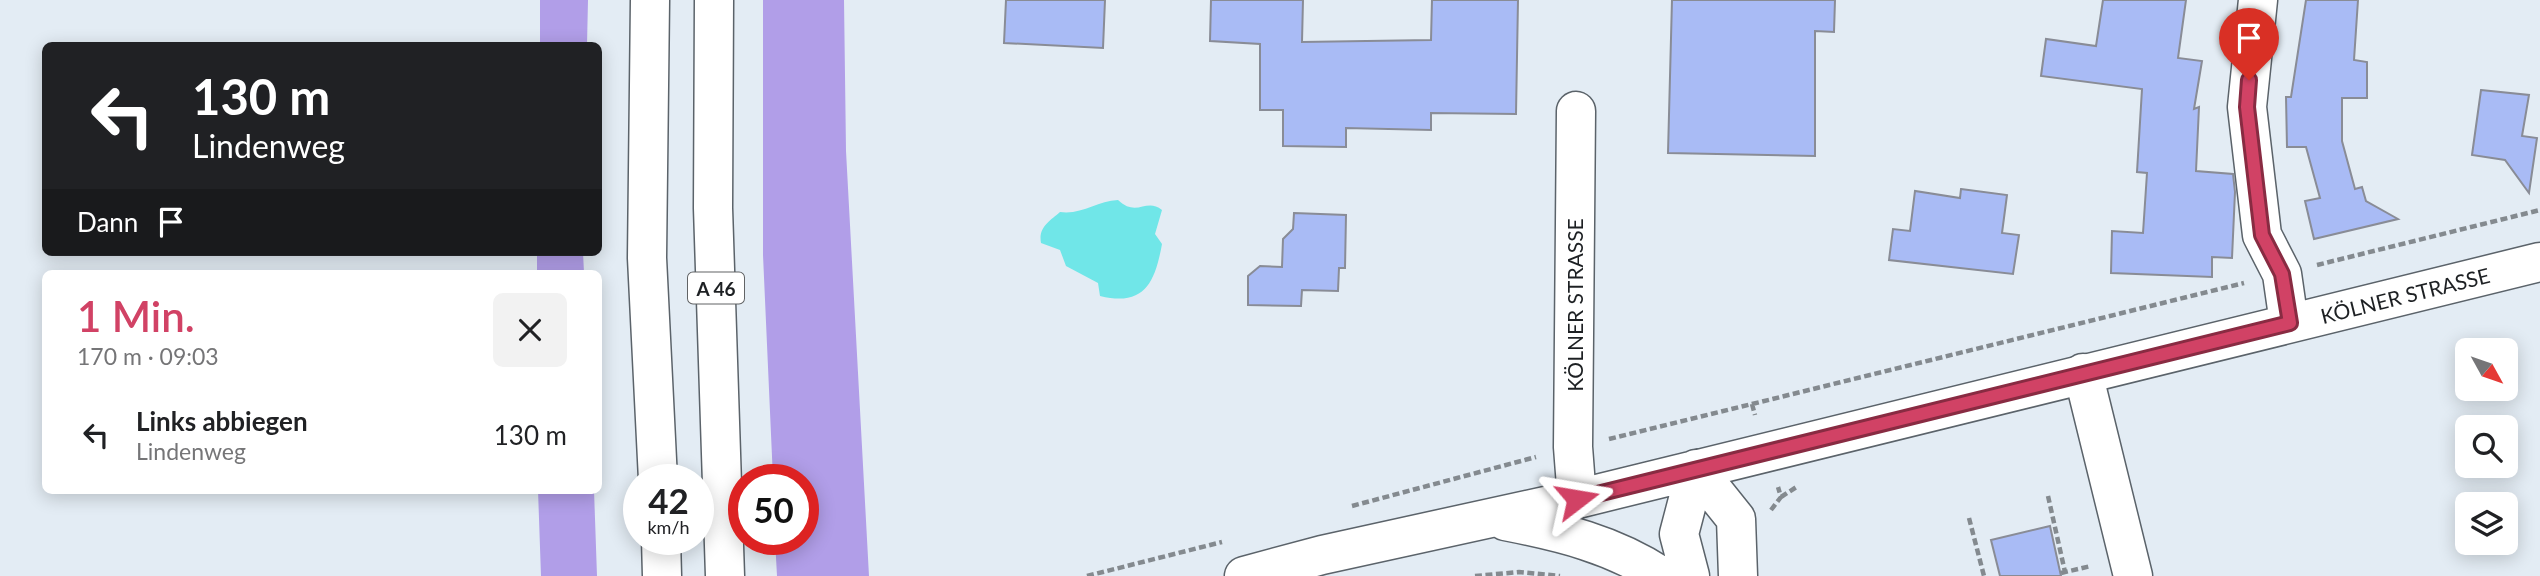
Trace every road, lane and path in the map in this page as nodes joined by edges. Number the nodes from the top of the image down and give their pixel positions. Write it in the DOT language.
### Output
graph roads {
  1 [pos="650,0"];
  2 [pos="714,0"];
  3 [pos="2258,0"];
  4 [pos="1576,111"];
  5 [pos="2540,210"];
  6 [pos="2540,262"];
  7 [pos="2282,274"];
  8 [pos="2290,323"];
  9 [pos="2083,373"];
  10 [pos="1752,404"];
  11 [pos="657,464"];
  12 [pos="1696,469"];
  13 [pos="2048,496"];
  14 [pos="1577,499"];
  15 [pos="1489,518"];
  16 [pos="1969,518"];
  17 [pos="1230,540"];
  18 [pos="661,555"];
  19 [pos="2065,572"];
  20 [pos="662,576"];
  21 [pos="725,576"];
  22 [pos="1087,576"];
  23 [pos="1244,576"];
  24 [pos="1475,576"];
  25 [pos="1560,576"];
  26 [pos="1661,576"];
  27 [pos="1690,576"];
  28 [pos="1738,576"];
  29 [pos="1984,576"];
  30 [pos="2133,576"];
  1 -- 11 [label="main road"];
  2 -- 21 [label="main road, A 46"];
  3 -- 7 [label="main road"];
  4 -- 14 [label="main road, KÖLNER STRASSE"];
  5 -- 7 [label="path"];
  6 -- 8 [label="main road, KÖLNER STRASSE"];
  7 -- 8 [label="main road"];
  7 -- 10 [label="path"];
  8 -- 9 [label="main road, KÖLNER STRASSE"];
  9 -- 12 [label="main road, KÖLNER STRASSE"];
  9 -- 30 [label="main road"];
  12 -- 14 [label="main road, KÖLNER STRASSE"];
  12 -- 27 [label="main road"];
  12 -- 28 [label="main road"];
  13 -- 19 [label="path"];
  14 -- 15 [label="main road, KÖLNER STRASSE"];
  15 -- 23 [label="main road, KÖLNER STRASSE"];
  15 -- 26 [label="main road"];
  16 -- 29 [label="path"];
  17 -- 22 [label="path"];
  18 -- 20 [label="main road"];
  24 -- 25 [label="path"];
}
